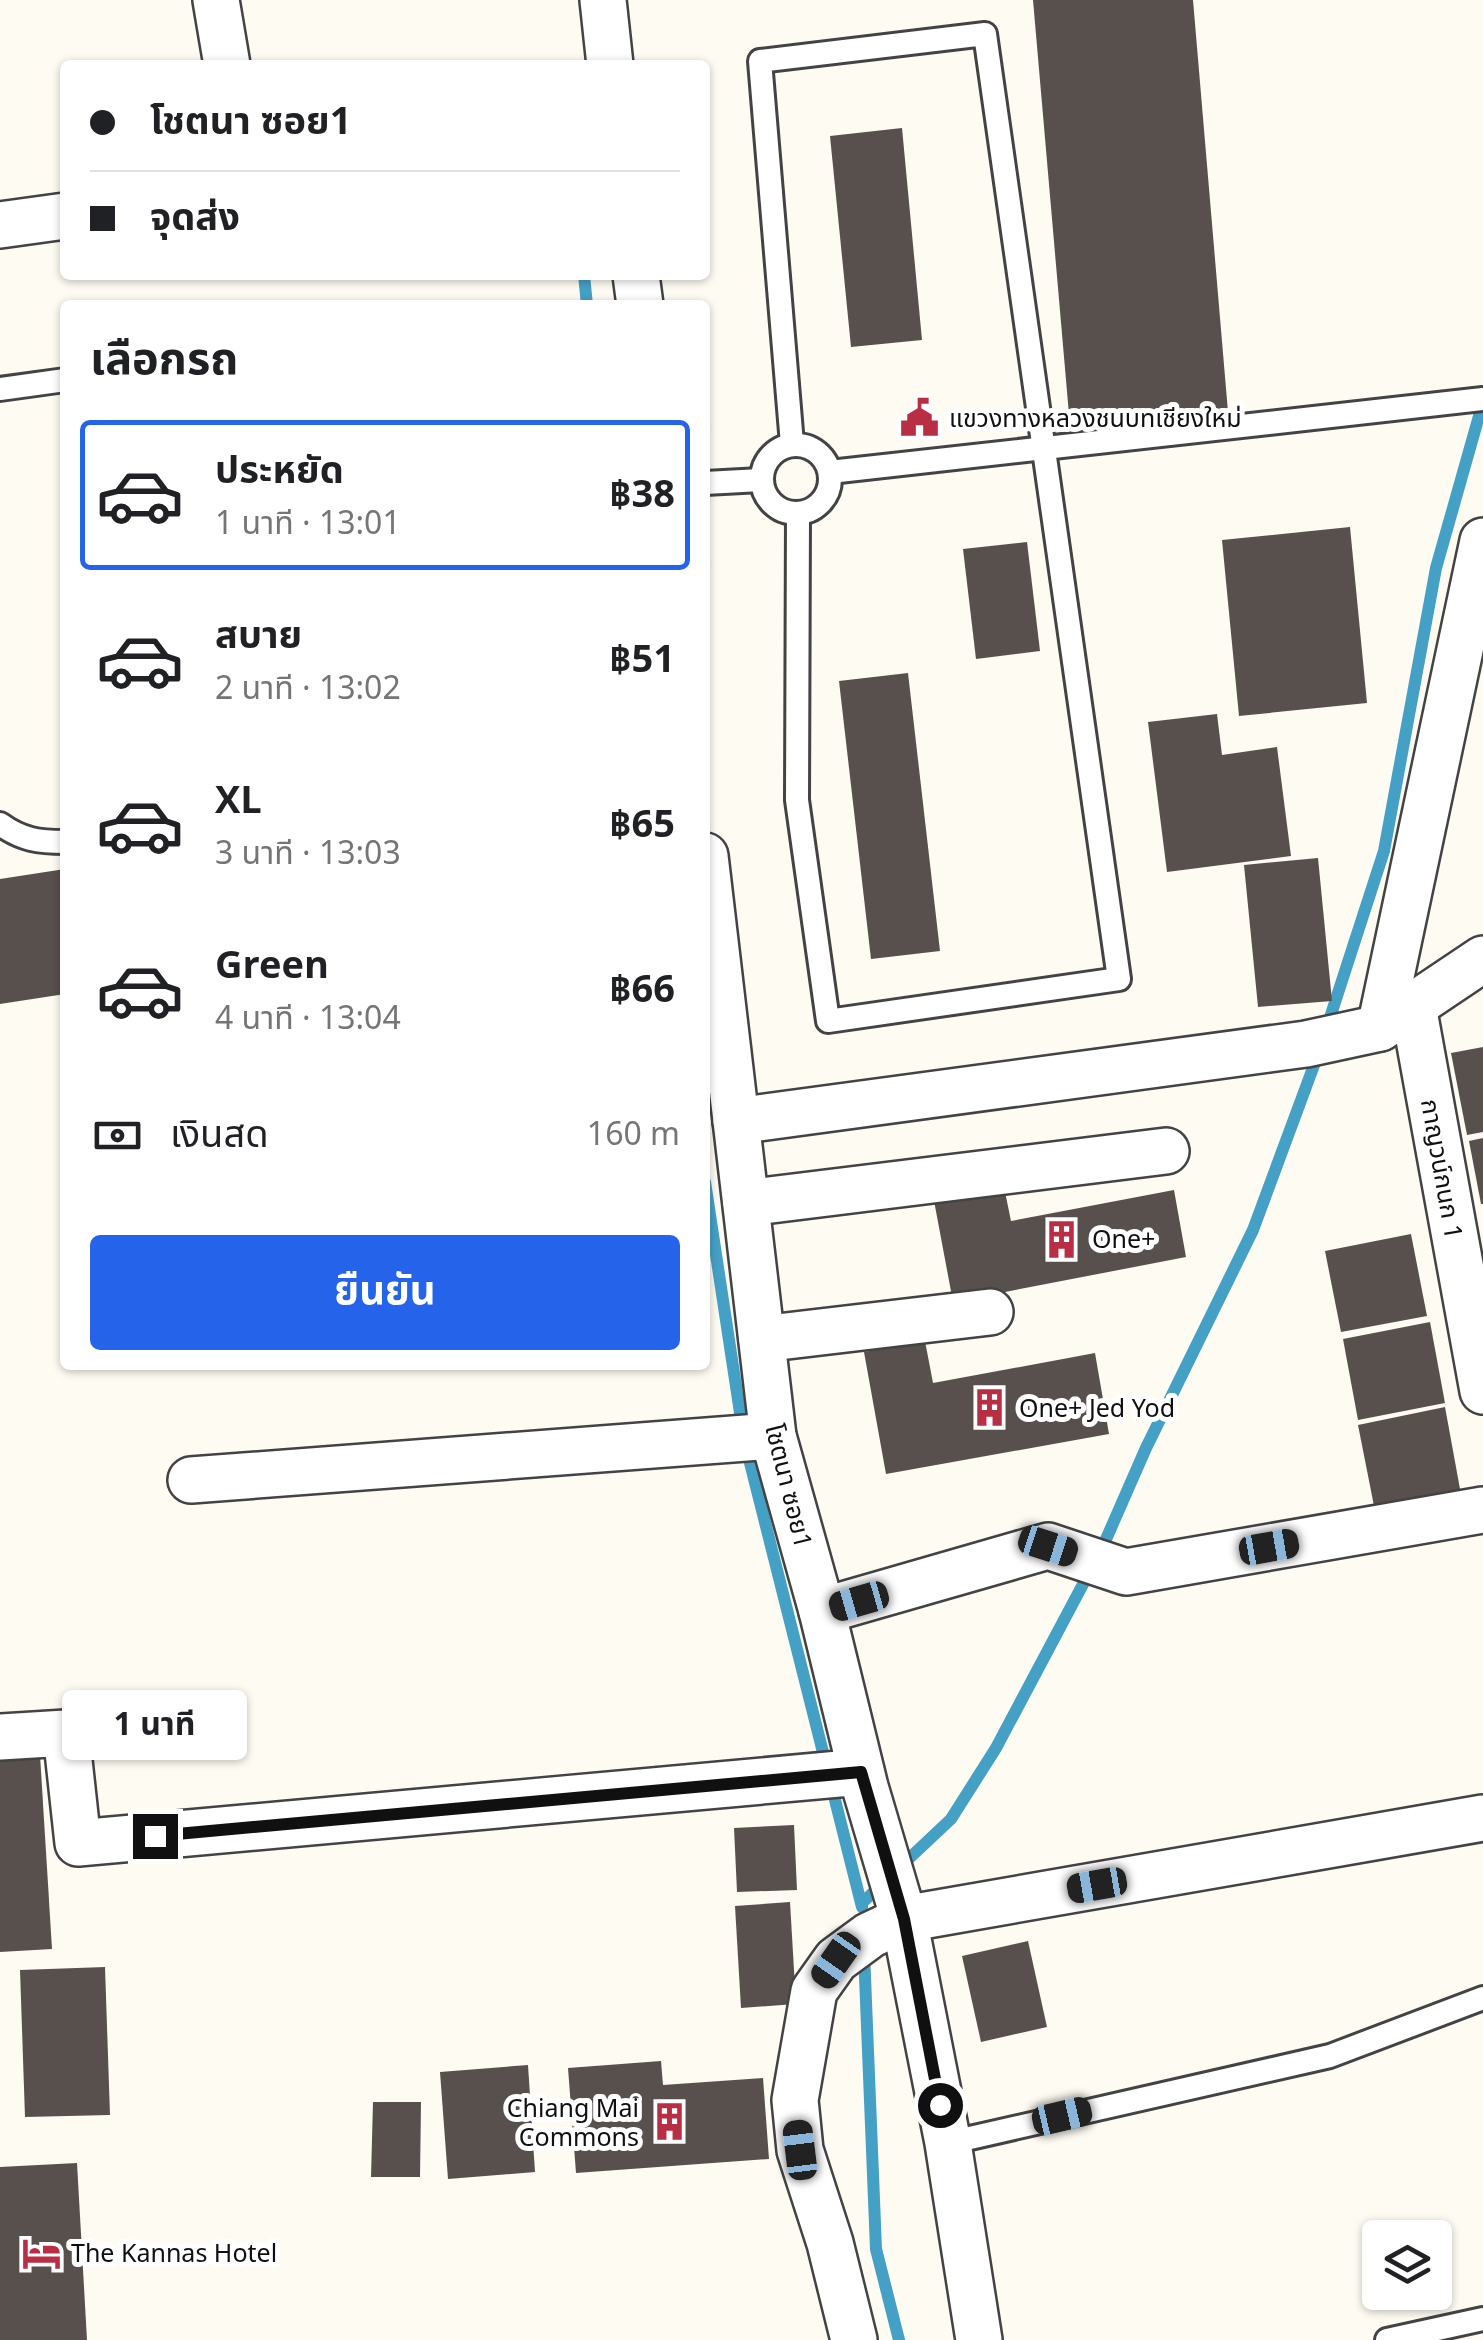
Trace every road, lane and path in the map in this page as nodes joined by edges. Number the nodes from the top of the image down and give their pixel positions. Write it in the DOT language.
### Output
graph roads {
  1 [pos="216,0"];
  2 [pos="602,0"];
  3 [pos="226,60"];
  4 [pos="609,60"];
  5 [pos="60,217"];
  6 [pos="0,225"];
  7 [pos="60,381"];
  8 [pos="0,390"];
  9 [pos="1483,399"];
  10 [pos="792,444"];
  11 [pos="1042,451"];
  12 [pos="830,472"];
  13 [pos="762,480"];
  14 [pos="710,483"];
  15 [pos="798,514"];
  16 [pos="1483,540"];
  17 [pos="0,824"];
  18 [pos="60,842"];
  19 [pos="710,899"];
  20 [pos="1483,960"];
  21 [pos="1396,1017"];
  22 [pos="736,1121"];
  23 [pos="1166,1151"];
  24 [pos="746,1202"];
  25 [pos="990,1312"];
  26 [pos="762,1339"];
  27 [pos="1483,1391"];
  28 [pos="773,1436"];
  29 [pos="191,1480"];
  30 [pos="1483,1510"];
  31 [pos="822,1611"];
  32 [pos="0,1738"];
  33 [pos="861,1772"];
  34 [pos="1483,1818"];
  35 [pos="904,1919"];
  36 [pos="1483,1998"];
  37 [pos="948,2142"];
  38 [pos="1483,2318"];
  39 [pos="854,2340"];
  40 [pos="979,2340"];
  41 [pos="1387,2340"];
  1 -- 3 [label="street"];
  2 -- 4 [label="street"];
  5 -- 6 [label="street"];
  7 -- 8 [label="lane"];
  9 -- 11 [label="lane"];
  10 -- 11 [label="lane"];
  10 -- 12 [label="lane"];
  10 -- 13 [label="lane"];
  11 -- 12 [label="lane"];
  11 -- 15 [label="lane"];
  12 -- 15 [label="lane"];
  13 -- 14 [label="lane"];
  13 -- 15 [label="lane"];
  16 -- 21 [label="street"];
  17 -- 18 [label="lane"];
  19 -- 22 [label="street, โชตนา ซอย1"];
  20 -- 21 [label="street"];
  21 -- 22 [label="street"];
  21 -- 27 [label="street, กาญวน์กนก 1"];
  22 -- 24 [label="street, โชตนา ซอย1"];
  23 -- 24 [label="street"];
  24 -- 26 [label="street, โชตนา ซอย1"];
  25 -- 26 [label="street"];
  26 -- 28 [label="street, โชตนา ซอย1"];
  28 -- 29 [label="street"];
  28 -- 31 [label="street, โชตนา ซอย1"];
  30 -- 31 [label="street"];
  31 -- 33 [label="street, โชตนา ซอย1"];
  32 -- 33 [label="street"];
  33 -- 35 [label="street, โชตนา ซอย1"];
  34 -- 35 [label="street"];
  35 -- 37 [label="street, โชตนา ซอย1"];
  35 -- 39 [label="street"];
  36 -- 37 [label="lane"];
  37 -- 40 [label="street, โชตนา ซอย1"];
  38 -- 41 [label="lane"];
}
